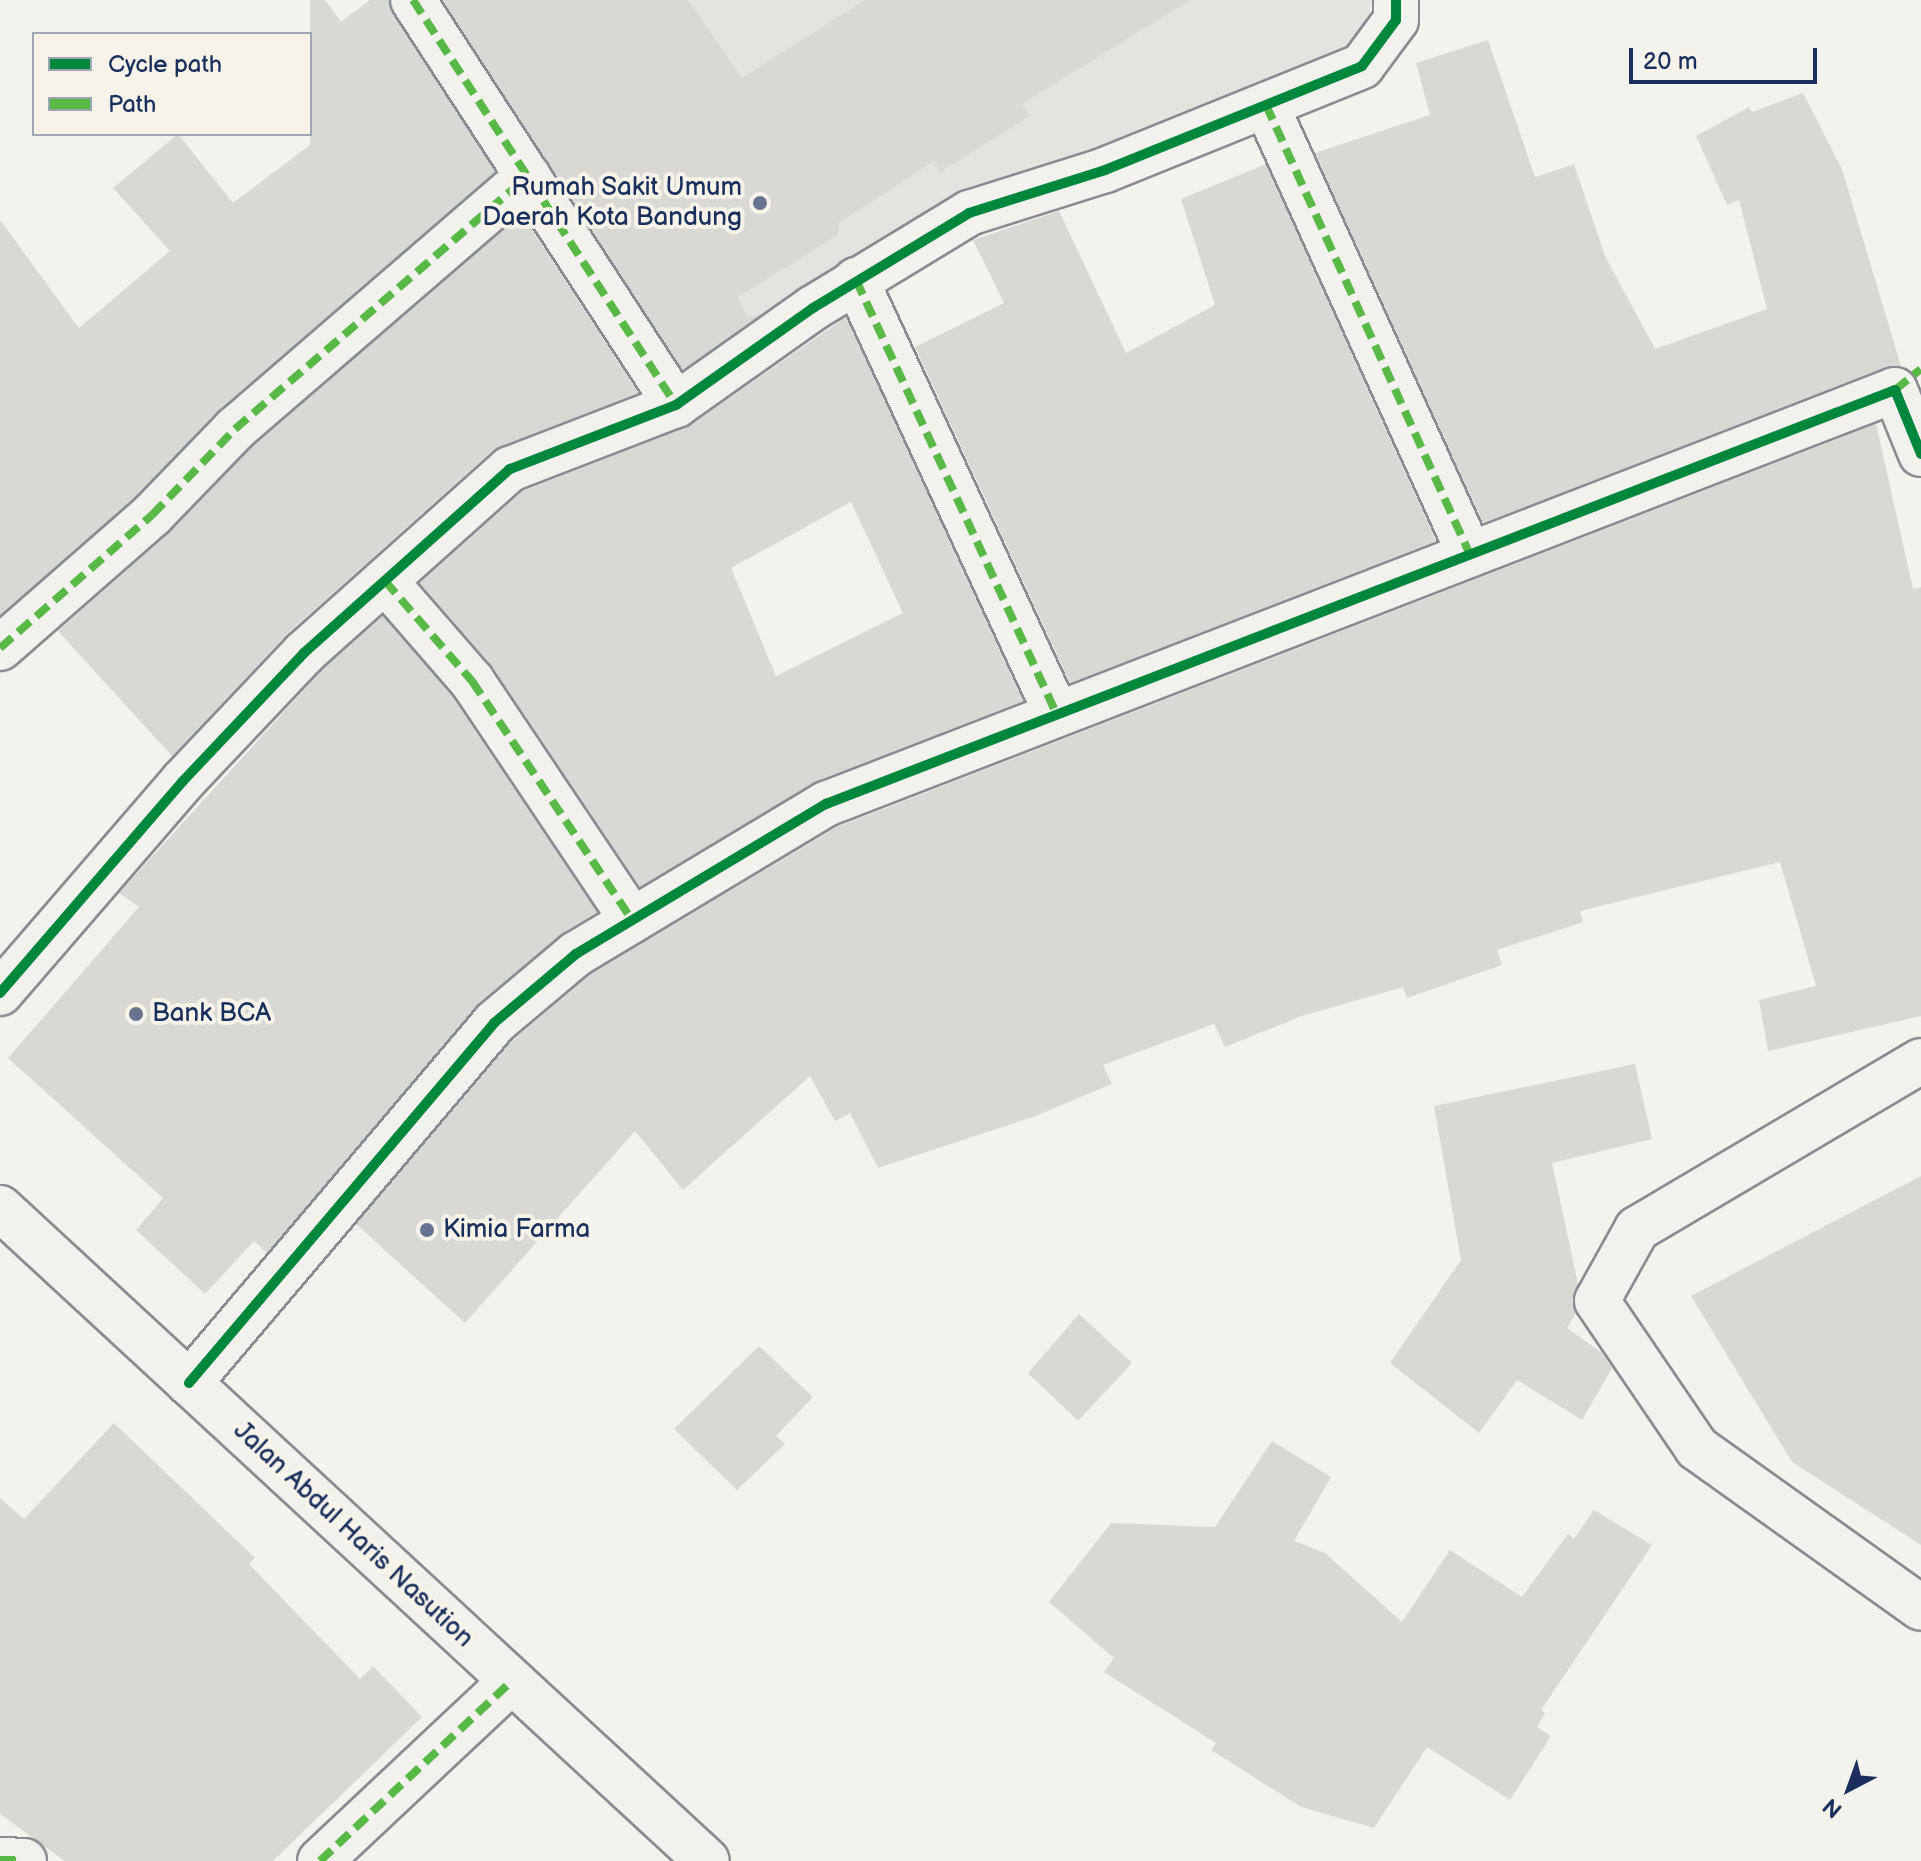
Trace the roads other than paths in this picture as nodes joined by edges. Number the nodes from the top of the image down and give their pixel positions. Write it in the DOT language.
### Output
graph roads {
  1 [pos="413,0"];
  2 [pos="1396,0"];
  3 [pos="1266,105"];
  4 [pos="528,176"];
  5 [pos="856,280"];
  6 [pos="1908,379"];
  7 [pos="676,405"];
  8 [pos="1921,454"];
  9 [pos="1469,552"];
  10 [pos="385,581"];
  11 [pos="0,648"];
  12 [pos="1056,713"];
  13 [pos="632,920"];
  14 [pos="0,993"];
  15 [pos="1921,1061"];
  16 [pos="0,1208"];
  17 [pos="189,1383"];
  18 [pos="1921,1608"];
  19 [pos="512,1681"];
  20 [pos="0,1860"];
  21 [pos="24,1861"];
  22 [pos="320,1861"];
  23 [pos="707,1861"];
  1 -- 4 [label="main road"];
  2 -- 3 [label="main road"];
  3 -- 5 [label="main road"];
  3 -- 9 [label="main road"];
  4 -- 7 [label="main road"];
  4 -- 11 [label="main road"];
  5 -- 7 [label="main road"];
  5 -- 12 [label="main road"];
  6 -- 8 [label="main road"];
  6 -- 9 [label="main road"];
  7 -- 10 [label="main road"];
  9 -- 12 [label="main road"];
  10 -- 13 [label="main road"];
  10 -- 14 [label="main road"];
  12 -- 13 [label="main road"];
  13 -- 17 [label="main road"];
  15 -- 18 [label="main road"];
  16 -- 17 [label="main road, Jalan Abdul Haris Nasution"];
  17 -- 19 [label="main road, Jalan Abdul Haris Nasution"];
  19 -- 22 [label="main road"];
  19 -- 23 [label="main road, Jalan Abdul Haris Nasution"];
  20 -- 21 [label="main road"];
}
